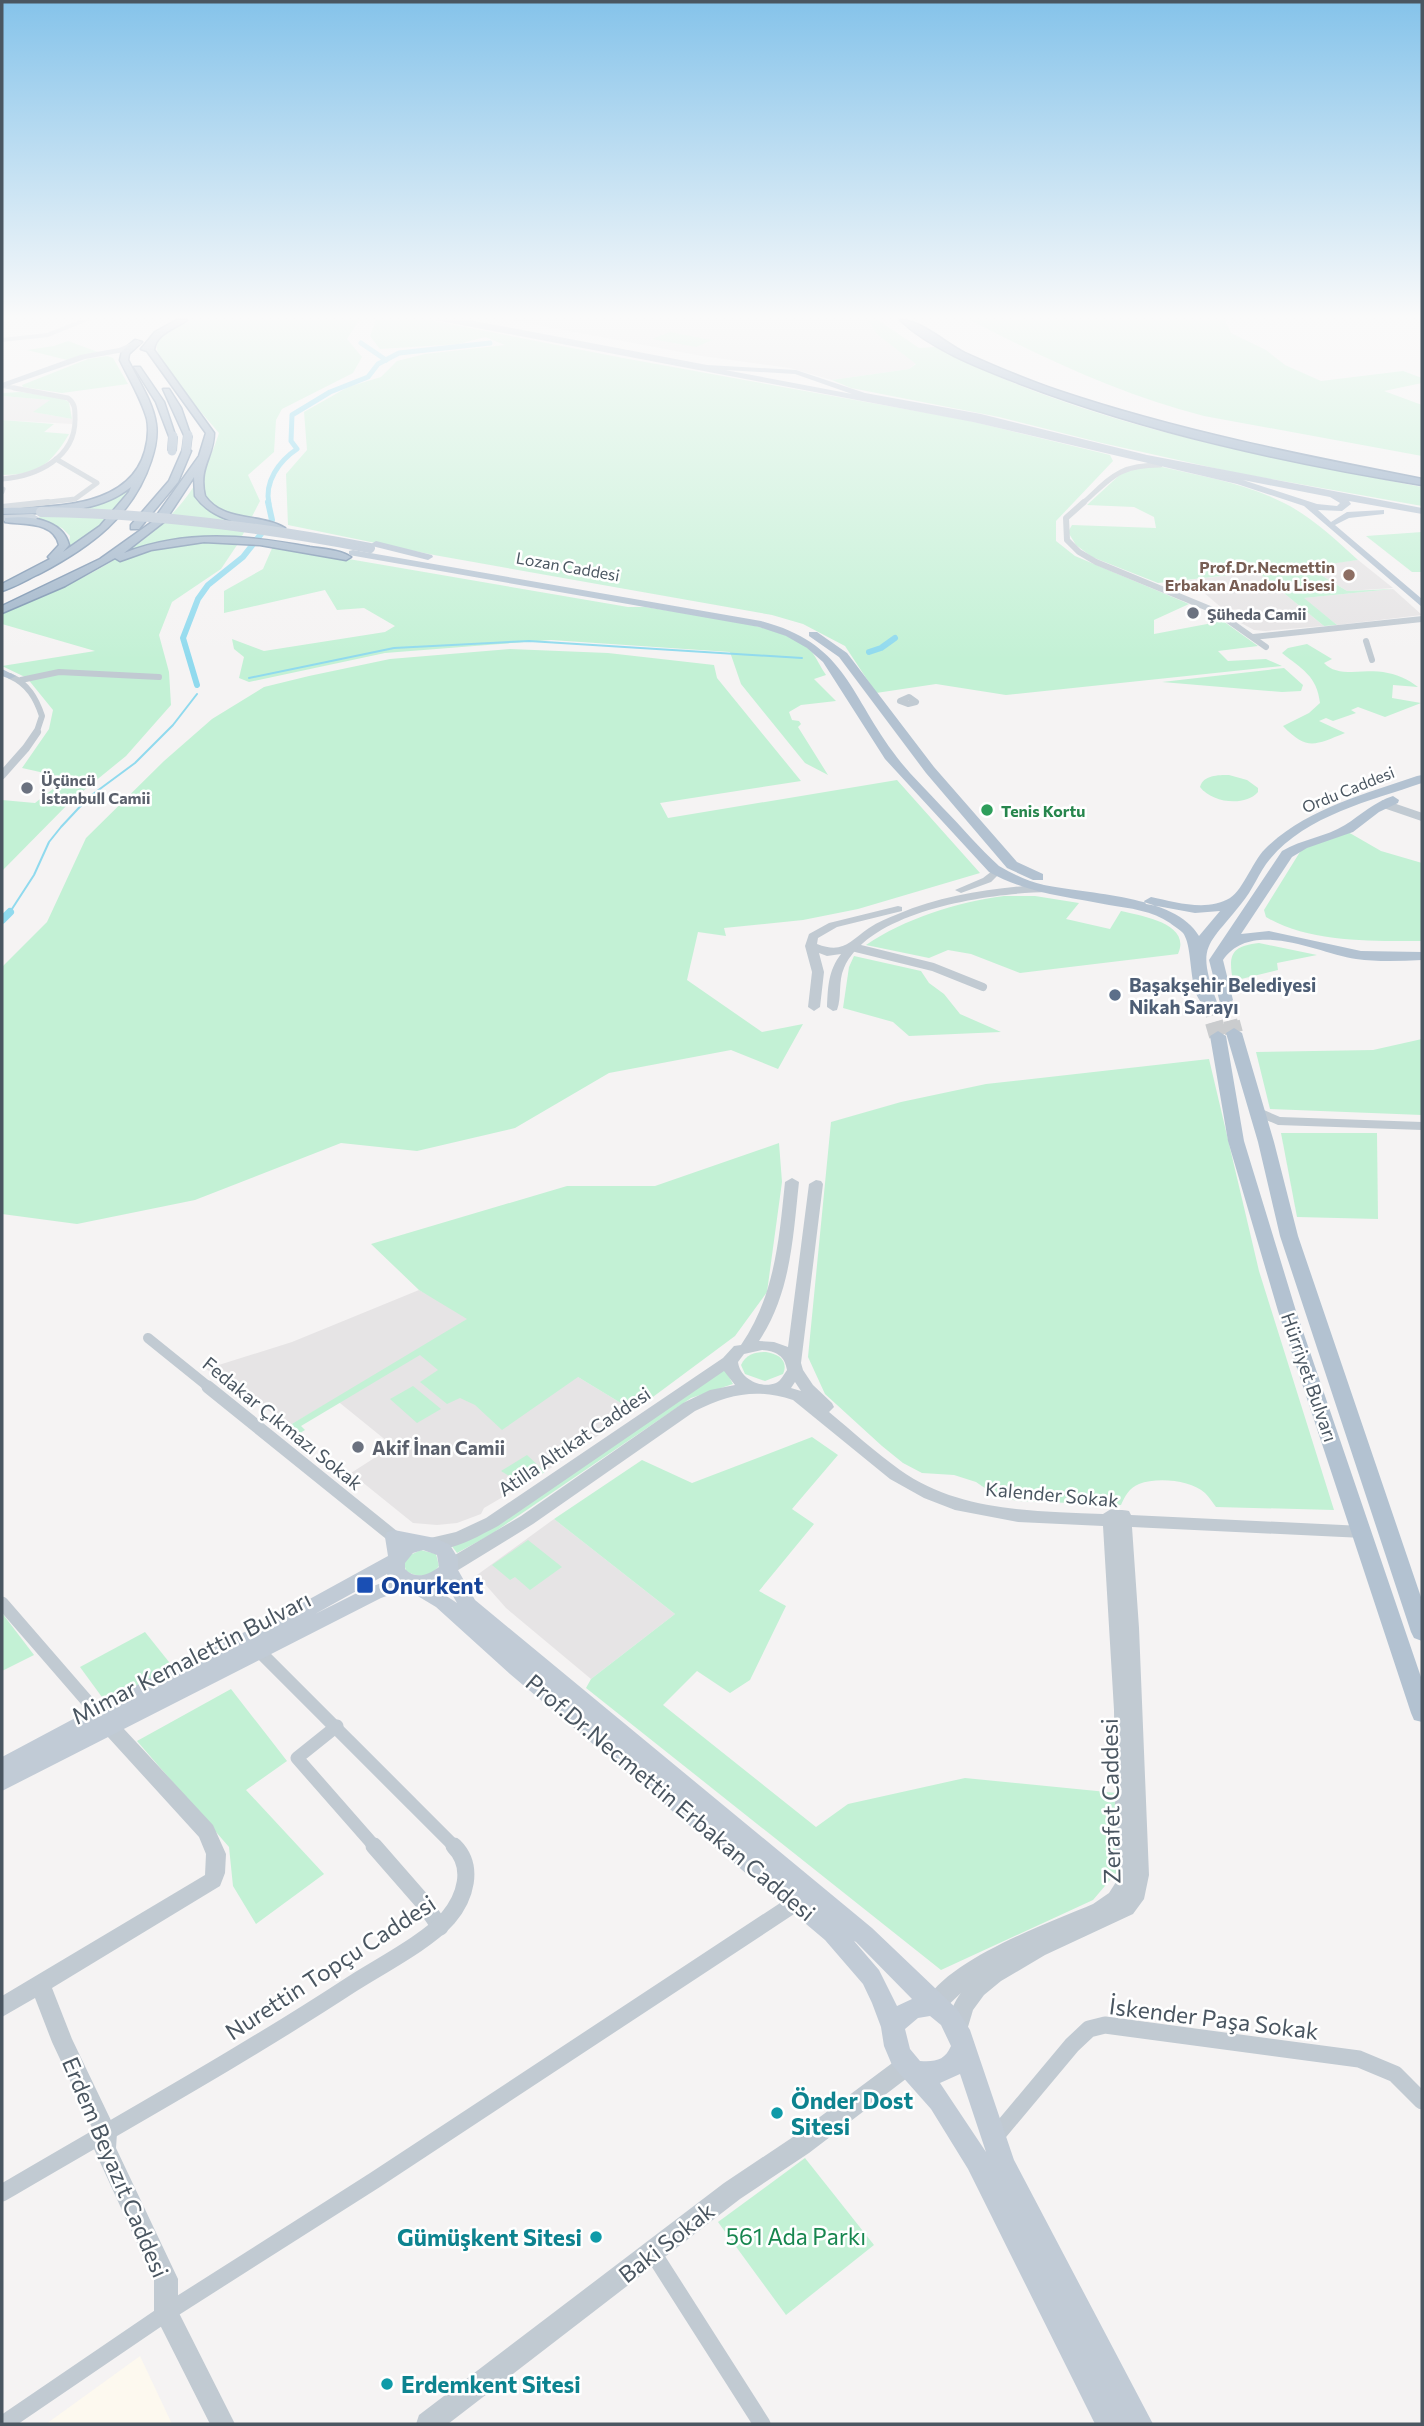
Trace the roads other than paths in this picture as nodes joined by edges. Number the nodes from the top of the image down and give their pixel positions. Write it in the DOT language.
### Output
graph roads {
  1 [pos="74,433"];
  2 [pos="172,433"];
  3 [pos="187,433"];
  4 [pos="203,433"];
  5 [pos="210,433"];
  6 [pos="1031,433"];
  7 [pos="1050,433"];
  8 [pos="1192,433"];
  9 [pos="1221,433"];
  10 [pos="152,436"];
  11 [pos="1118,455"];
  12 [pos="149,456"];
  13 [pos="202,458"];
  14 [pos="56,459"];
  15 [pos="1160,465"];
  16 [pos="144,470"];
  17 [pos="1114,475"];
  18 [pos="1422,476"];
  19 [pos="2,479"];
  20 [pos="1422,482"];
  21 [pos="1256,487"];
  22 [pos="1326,494"];
  23 [pos="1304,503"];
  24 [pos="1339,509"];
  25 [pos="2,510"];
  26 [pos="1381,512"];
  27 [pos="37,514"];
  28 [pos="1422,514"];
  29 [pos="2,519"];
  30 [pos="1333,524"];
  31 [pos="373,546"];
  32 [pos="349,555"];
  33 [pos="49,562"];
  34 [pos="60,585"];
  35 [pos="2,588"];
  36 [pos="2,595"];
  37 [pos="1422,597"];
  38 [pos="2,602"];
  39 [pos="1422,604"];
  40 [pos="2,610"];
  41 [pos="756,619"];
  42 [pos="1422,621"];
  43 [pos="1253,637"];
  44 [pos="1366,641"];
  45 [pos="1266,647"];
  46 [pos="1372,660"];
  47 [pos="9,676"];
  48 [pos="159,677"];
  49 [pos="930,770"];
  50 [pos="903,773"];
  51 [pos="2,775"];
  52 [pos="1422,779"];
  53 [pos="1422,790"];
  54 [pos="1384,804"];
  55 [pos="1351,805"];
  56 [pos="1364,817"];
  57 [pos="1422,817"];
  58 [pos="1294,831"];
  59 [pos="1301,845"];
  60 [pos="996,871"];
  61 [pos="1049,889"];
  62 [pos="1237,900"];
  63 [pos="1254,908"];
  64 [pos="1188,909"];
  65 [pos="1150,910"];
  66 [pos="833,925"];
  67 [pos="853,945"];
  68 [pos="811,946"];
  69 [pos="1422,947"];
  70 [pos="1219,954"];
  71 [pos="1198,956"];
  72 [pos="1422,956"];
  73 [pos="983,987"];
  74 [pos="1225,1000"];
  75 [pos="1209,1002"];
  76 [pos="814,1007"];
  77 [pos="833,1007"];
  78 [pos="1256,1111"];
  79 [pos="1422,1128"];
  80 [pos="1265,1139"];
  81 [pos="1236,1141"];
  82 [pos="792,1182"];
  83 [pos="816,1184"];
  84 [pos="148,1338"];
  85 [pos="739,1354"];
  86 [pos="795,1366"];
  87 [pos="748,1387"];
  88 [pos="774,1388"];
  89 [pos="1117,1518"];
  90 [pos="1361,1529"];
  91 [pos="427,1543"];
  92 [pos="396,1551"];
  93 [pos="449,1568"];
  94 [pos="410,1583"];
  95 [pos="2,1603"];
  96 [pos="1422,1632"];
  97 [pos="259,1651"];
  98 [pos="1422,1713"];
  99 [pos="106,1721"];
  100 [pos="337,1726"];
  101 [pos="1129,1761"];
  102 [pos="2,1767"];
  103 [pos="2,1783"];
  104 [pos="797,1902"];
  105 [pos="440,1927"];
  106 [pos="41,1986"];
  107 [pos="934,2005"];
  108 [pos="2,2007"];
  109 [pos="893,2031"];
  110 [pos="960,2038"];
  111 [pos="915,2073"];
  112 [pos="1422,2101"];
  113 [pos="106,2133"];
  114 [pos="993,2139"];
  115 [pos="2,2193"];
  116 [pos="653,2253"];
  117 [pos="166,2313"];
  118 [pos="3,2424"];
  119 [pos="223,2424"];
  120 [pos="428,2424"];
  121 [pos="762,2424"];
  122 [pos="1110,2424"];
  123 [pos="1139,2424"];
  1 -- 14 [label="street"];
  2 -- 36 [label="highway, bridge"];
  3 -- 38 [label="highway, bridge"];
  4 -- 10 [label="highway"];
  5 -- 13 [label="highway"];
  6 -- 11 [label="main road"];
  7 -- 22 [label="main road"];
  8 -- 20 [label="highway"];
  9 -- 18 [label="highway"];
  10 -- 12 [label="highway"];
  11 -- 15 [label="main road"];
  11 -- 17 [label="street"];
  12 -- 13 [label="highway"];
  12 -- 16 [label="highway"];
  13 -- 31 [label="highway"];
  13 -- 34 [label="highway"];
  14 -- 19 [label="street"];
  14 -- 25 [label="street"];
  15 -- 17 [label="street"];
  15 -- 21 [label="main road"];
  16 -- 25 [label="highway"];
  16 -- 33 [label="highway"];
  17 -- 43 [label="street"];
  21 -- 23 [label="main road"];
  21 -- 30 [label="main road"];
  22 -- 23 [label="main road"];
  22 -- 24 [label="main road"];
  22 -- 28 [label="main road"];
  23 -- 24 [label="main road"];
  23 -- 30 [label="main road"];
  24 -- 26 [label="main road"];
  24 -- 30 [label="main road"];
  25 -- 27 [label="main road, Lozan Caddesi"];
  26 -- 28 [label="main road"];
  26 -- 30 [label="main road"];
  27 -- 29 [label="main road, Lozan Caddesi"];
  27 -- 31 [label="main road, Lozan Caddesi, bridge"];
  27 -- 32 [label="main road, Lozan Caddesi, bridge"];
  29 -- 33 [label="highway"];
  30 -- 37 [label="main road"];
  30 -- 39 [label="main road"];
  31 -- 41 [label="main road, Lozan Caddesi"];
  32 -- 34 [label="highway"];
  32 -- 41 [label="main road, Lozan Caddesi"];
  33 -- 35 [label="highway"];
  34 -- 40 [label="highway"];
  41 -- 49 [label="main road, Lozan Caddesi"];
  41 -- 50 [label="main road, Lozan Caddesi"];
  42 -- 43 [label="street"];
  43 -- 45 [label="street"];
  44 -- 46 [label="street"];
  47 -- 48 [label="street"];
  47 -- 51 [label="street"];
  49 -- 50 [label="main road"];
  49 -- 64 [label="main road, Lozan Caddesi"];
  50 -- 60 [label="main road, Lozan Caddesi"];
  52 -- 55 [label="main road, Ordu Caddesi"];
  53 -- 54 [label="main road, Ordu Caddesi"];
  54 -- 56 [label="main road, Ordu Caddesi"];
  54 -- 57 [label="street"];
  55 -- 56 [label="main road"];
  55 -- 58 [label="main road, Ordu Caddesi"];
  56 -- 59 [label="main road, Ordu Caddesi"];
  58 -- 59 [label="main road"];
  58 -- 62 [label="main road, Ordu Caddesi"];
  59 -- 63 [label="main road, Ordu Caddesi"];
  60 -- 61 [label="main road"];
  60 -- 66 [label="street"];
  61 -- 65 [label="main road"];
  61 -- 67 [label="street"];
  62 -- 64 [label="main road"];
  62 -- 71 [label="main road"];
  63 -- 69 [label="main road"];
  63 -- 70 [label="main road"];
  64 -- 65 [label="main road"];
  65 -- 71 [label="main road"];
  66 -- 67 [label="street"];
  66 -- 68 [label="street"];
  67 -- 68 [label="street"];
  67 -- 73 [label="street"];
  67 -- 77 [label="street"];
  68 -- 76 [label="street"];
  70 -- 72 [label="main road"];
  70 -- 74 [label="main road"];
  71 -- 75 [label="main road"];
  78 -- 79 [label="street"];
  78 -- 80 [label="main road, Hürriyet Bulvarı"];
  78 -- 81 [label="main road, Hürriyet Bulvarı"];
  79 -- 80 [label="street"];
  80 -- 81 [label="main road"];
  80 -- 96 [label="main road, Hürriyet Bulvarı"];
  81 -- 90 [label="main road, Hürriyet Bulvarı"];
  82 -- 85 [label="street, Atilla Altıkat Caddesi"];
  83 -- 86 [label="street"];
  84 -- 92 [label="street, Fedakar Çıkmazı Sokak"];
  85 -- 86 [label="street"];
  85 -- 87 [label="street"];
  85 -- 91 [label="street, Atilla Altıkat Caddesi"];
  86 -- 88 [label="street"];
  86 -- 89 [label="street, Kalender Sokak"];
  87 -- 88 [label="street"];
  87 -- 93 [label="street, Atilla Altıkat Caddesi"];
  88 -- 89 [label="street, Kalender Sokak"];
  89 -- 90 [label="street, Kalender Sokak"];
  89 -- 101 [label="street, Zerafet Caddesi"];
  90 -- 98 [label="main road, Hürriyet Bulvarı"];
  91 -- 92 [label="main road"];
  91 -- 93 [label="main road"];
  92 -- 94 [label="main road"];
  92 -- 99 [label="main road, Mimar Kemalettin Bulvarı"];
  93 -- 94 [label="main road"];
  93 -- 107 [label="main road, Prof.Dr.Necmettin Erbakan Caddesi"];
  94 -- 97 [label="main road, Mimar Kemalettin Bulvarı"];
  94 -- 104 [label="main road, Prof.Dr.Necmettin Erbakan Caddesi"];
  95 -- 99 [label="street"];
  97 -- 99 [label="main road, Mimar Kemalettin Bulvarı"];
  97 -- 100 [label="street, Nurettin Topçu Caddesi"];
  99 -- 102 [label="main road"];
  99 -- 103 [label="main road, Mimar Kemalettin Bulvarı"];
  99 -- 106 [label="street"];
  100 -- 105 [label="street, Nurettin Topçu Caddesi"];
  100 -- 105 [label="street"];
  101 -- 107 [label="street, Zerafet Caddesi"];
  101 -- 110 [label="street, Zerafet Caddesi"];
  104 -- 109 [label="main road, Prof.Dr.Necmettin Erbakan Caddesi"];
  104 -- 117 [label="street"];
  105 -- 113 [label="street, Nurettin Topçu Caddesi"];
  106 -- 108 [label="street"];
  106 -- 113 [label="street, Erdem Beyazıt Caddesi"];
  107 -- 109 [label="main road"];
  107 -- 110 [label="main road"];
  109 -- 111 [label="main road"];
  110 -- 111 [label="main road"];
  110 -- 114 [label="main road"];
  111 -- 116 [label="street, Baki Sokak"];
  111 -- 122 [label="main road"];
  112 -- 114 [label="street, İskender Paşa Sokak"];
  113 -- 115 [label="street, Nurettin Topçu Caddesi"];
  113 -- 117 [label="street, Erdem Beyazıt Caddesi"];
  114 -- 123 [label="main road"];
  116 -- 120 [label="street, Baki Sokak"];
  116 -- 121 [label="street"];
  117 -- 118 [label="street"];
  117 -- 119 [label="street, Erdem Beyazıt Caddesi"];
}
